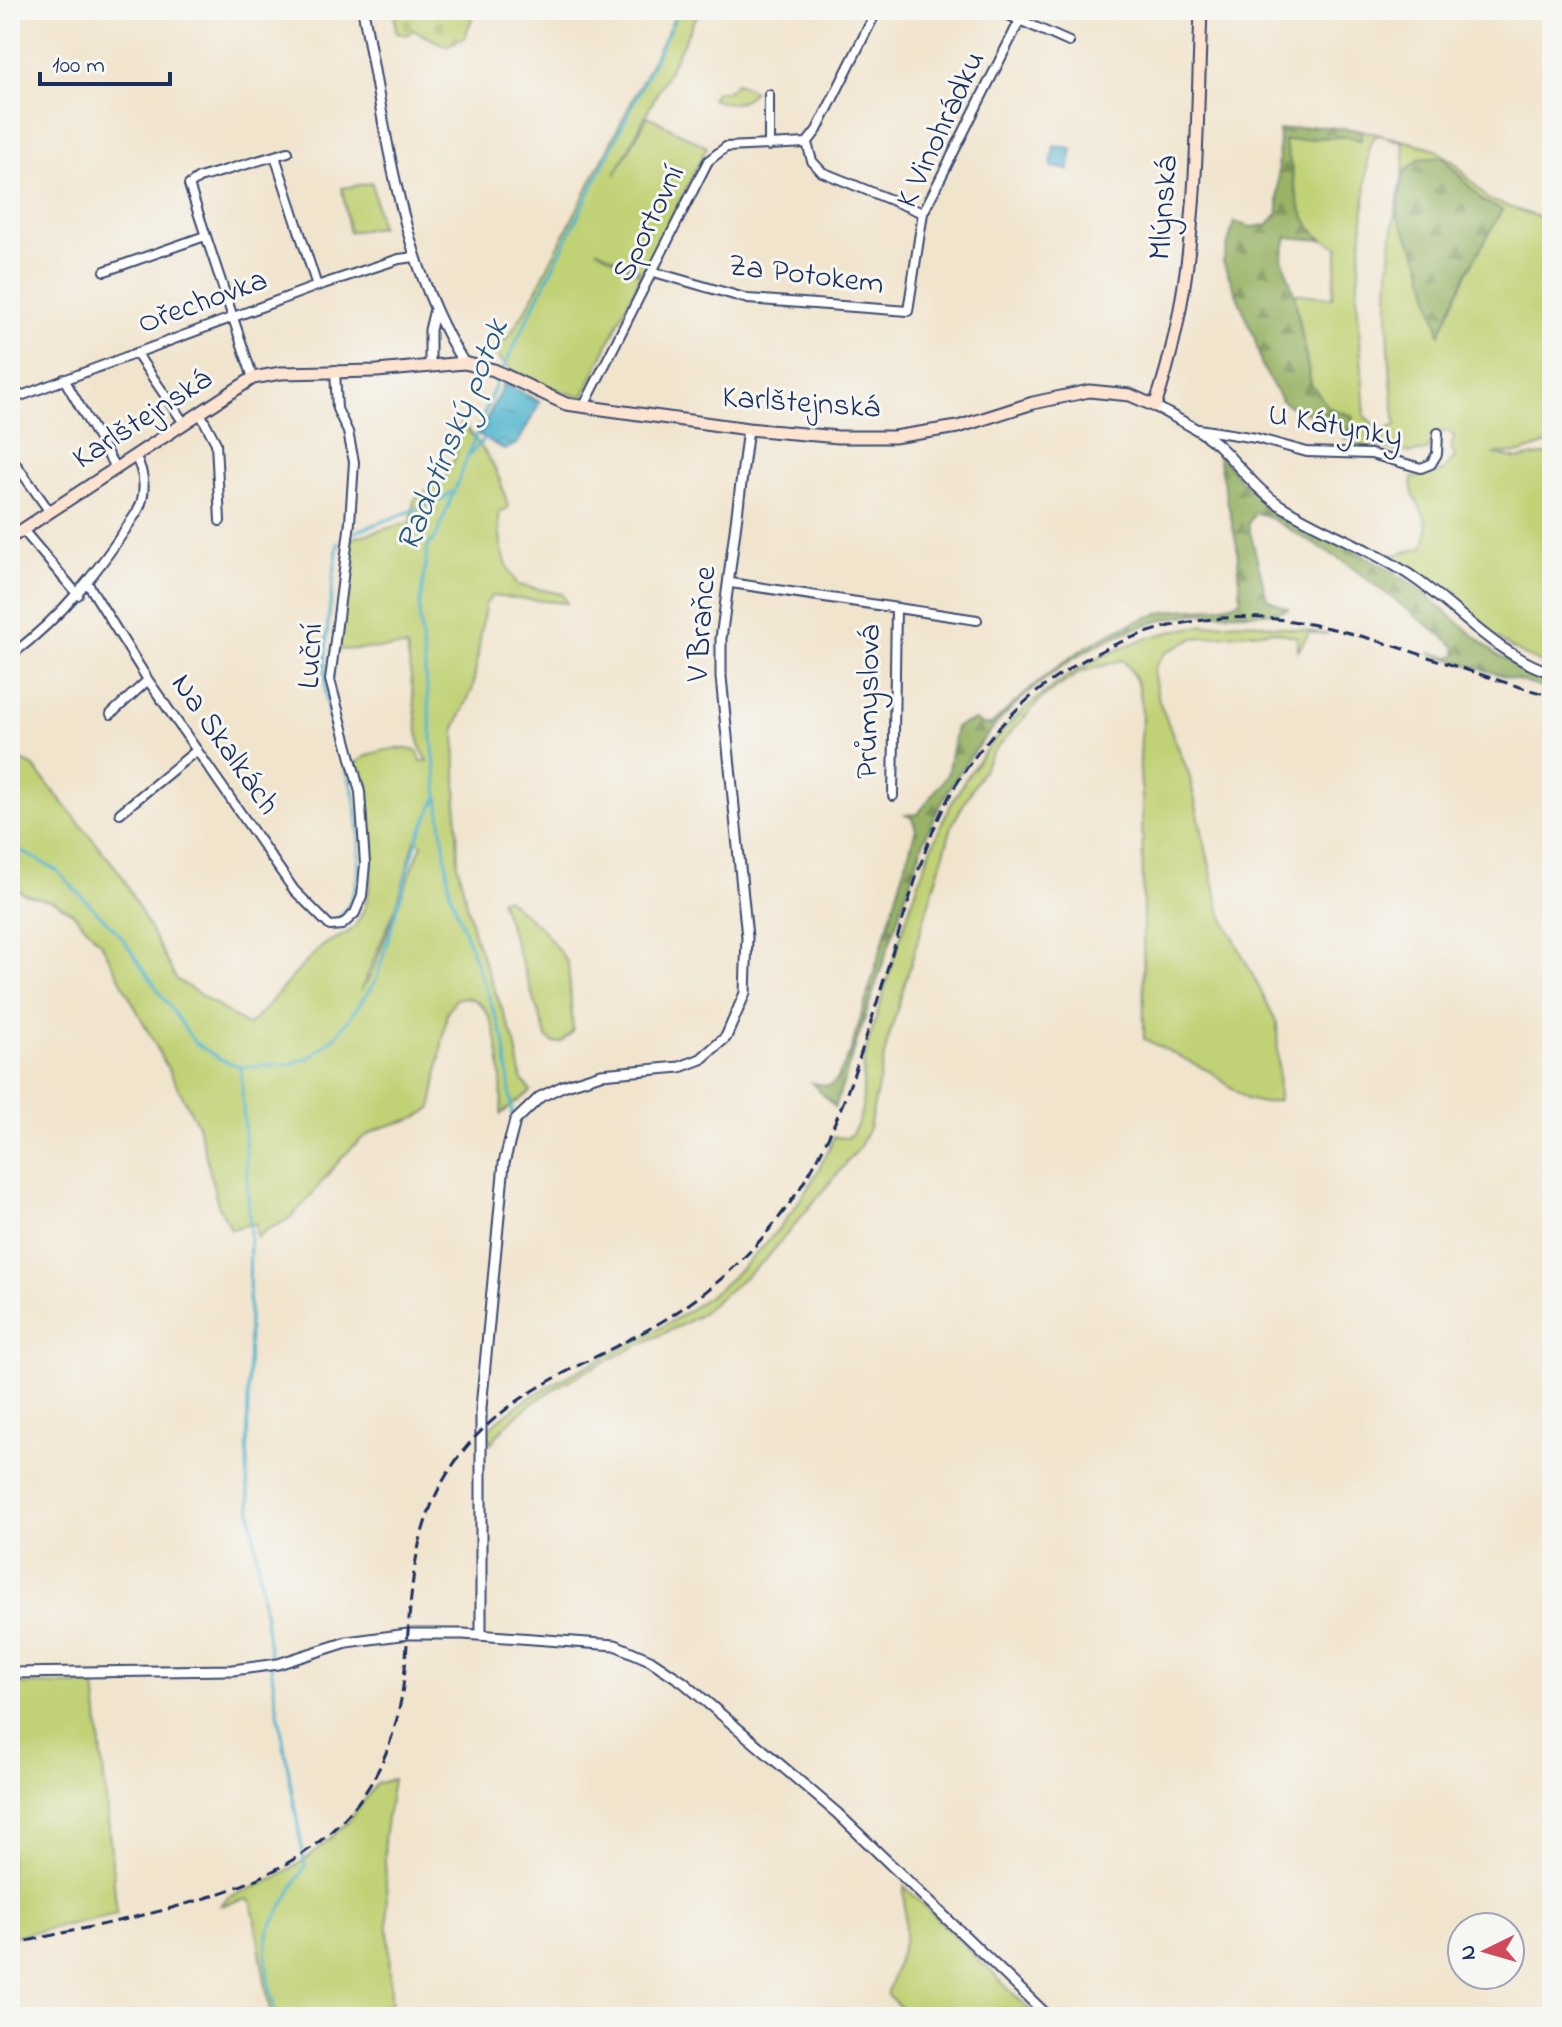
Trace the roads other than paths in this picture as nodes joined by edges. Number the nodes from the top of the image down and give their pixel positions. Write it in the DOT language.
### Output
graph roads {
  1 [pos="363,10"];
  2 [pos="877,10"];
  3 [pos="997,10"];
  4 [pos="1201,10"];
  5 [pos="1020,20"];
  6 [pos="1069,42"];
  7 [pos="769,95"];
  8 [pos="807,143"];
  9 [pos="769,146"];
  10 [pos="288,152"];
  11 [pos="275,156"];
  12 [pos="923,213"];
  13 [pos="205,236"];
  14 [pos="415,257"];
  15 [pos="105,271"];
  16 [pos="654,272"];
  17 [pos="317,286"];
  18 [pos="435,309"];
  19 [pos="908,311"];
  20 [pos="233,318"];
  21 [pos="136,353"];
  22 [pos="464,363"];
  23 [pos="430,366"];
  24 [pos="335,370"];
  25 [pos="253,378"];
  26 [pos="64,379"];
  27 [pos="10,400"];
  28 [pos="584,406"];
  29 [pos="1155,406"];
  30 [pos="200,413"];
  31 [pos="184,423"];
  32 [pos="748,429"];
  33 [pos="1198,429"];
  34 [pos="1438,433"];
  35 [pos="10,456"];
  36 [pos="135,456"];
  37 [pos="116,469"];
  38 [pos="50,512"];
  39 [pos="220,521"];
  40 [pos="23,530"];
  41 [pos="10,538"];
  42 [pos="731,583"];
  43 [pos="88,584"];
  44 [pos="78,595"];
  45 [pos="896,609"];
  46 [pos="977,620"];
  47 [pos="10,656"];
  48 [pos="1552,673"];
  49 [pos="148,680"];
  50 [pos="111,714"];
  51 [pos="197,750"];
  52 [pos="893,796"];
  53 [pos="120,813"];
  54 [pos="330,926"];
  55 [pos="481,1635"];
  56 [pos="10,1673"];
  57 [pos="1049,2017"];
  1 -- 14 [label="street"];
  2 -- 8 [label="street"];
  3 -- 5 [label="street, K Vinohrádku"];
  4 -- 29 [label="main road, Mlýnská"];
  5 -- 6 [label="street, K Vinohrádku"];
  5 -- 12 [label="street, K Vinohrádku"];
  7 -- 9 [label="street"];
  8 -- 9 [label="street, Sportovní"];
  8 -- 12 [label="street"];
  9 -- 16 [label="street, Sportovní"];
  10 -- 11 [label="street"];
  11 -- 13 [label="street"];
  11 -- 17 [label="street"];
  12 -- 19 [label="street, K Vinohrádku"];
  13 -- 15 [label="street"];
  13 -- 20 [label="street"];
  14 -- 17 [label="street, Ořechovka"];
  14 -- 18 [label="street"];
  16 -- 19 [label="street, Za Potokem"];
  16 -- 28 [label="street, Sportovní"];
  17 -- 20 [label="street, Ořechovka"];
  18 -- 22 [label="street"];
  18 -- 23 [label="street"];
  20 -- 21 [label="street, Ořechovka"];
  20 -- 25 [label="street"];
  21 -- 26 [label="street, Ořechovka"];
  21 -- 31 [label="street"];
  22 -- 23 [label="main road, Karlštejnská"];
  22 -- 28 [label="main road, Karlštejnská"];
  23 -- 24 [label="main road, Karlštejnská"];
  24 -- 25 [label="main road, Karlštejnská"];
  24 -- 54 [label="street, Luční"];
  25 -- 30 [label="main road, Karlštejnská"];
  26 -- 27 [label="street, Ořechovka"];
  26 -- 37 [label="street"];
  28 -- 32 [label="main road, Karlštejnská"];
  29 -- 32 [label="main road, Karlštejnská"];
  29 -- 33 [label="street, Karlštejnská"];
  30 -- 31 [label="main road, Karlštejnská"];
  30 -- 39 [label="street"];
  31 -- 36 [label="main road, Karlštejnská"];
  32 -- 42 [label="street, V Braňce"];
  33 -- 34 [label="street, U Kátynky"];
  33 -- 48 [label="street, Karlštejnská"];
  35 -- 38 [label="street"];
  36 -- 37 [label="main road, Karlštejnská"];
  36 -- 43 [label="street"];
  37 -- 38 [label="main road, Karlštejnská"];
  38 -- 40 [label="main road, Karlštejnská"];
  40 -- 41 [label="main road, Karlštejnská"];
  40 -- 44 [label="street"];
  42 -- 45 [label="street, Průmyslová"];
  42 -- 55 [label="street, V Braňce"];
  43 -- 44 [label="street"];
  43 -- 49 [label="street, Na Skalkách"];
  44 -- 47 [label="street"];
  45 -- 46 [label="street, Průmyslová"];
  45 -- 52 [label="street, Průmyslová"];
  49 -- 50 [label="street"];
  49 -- 51 [label="street, Na Skalkách"];
  51 -- 53 [label="street"];
  51 -- 54 [label="street, Na Skalkách"];
  55 -- 56 [label="street"];
  55 -- 57 [label="street"];
}
